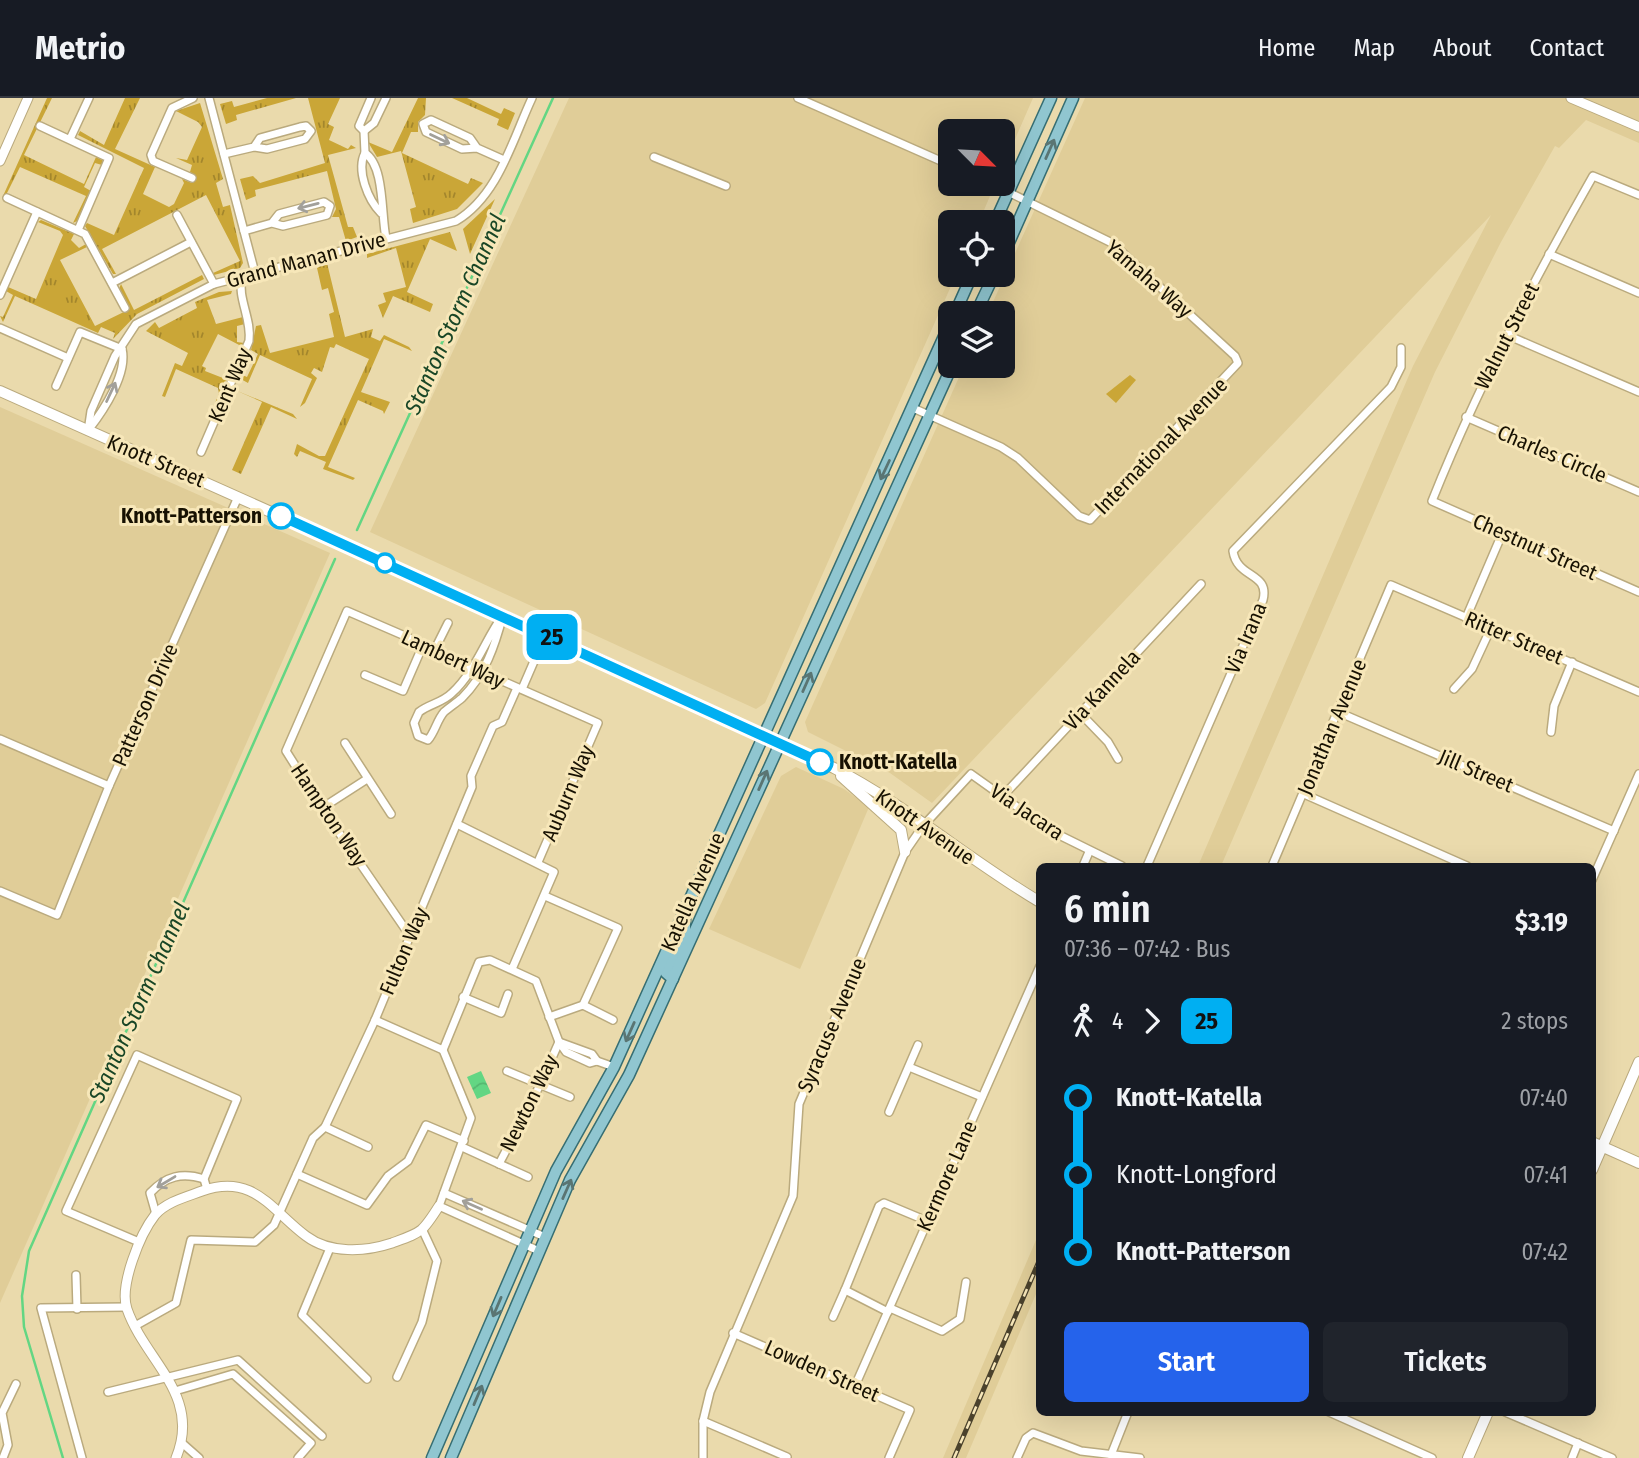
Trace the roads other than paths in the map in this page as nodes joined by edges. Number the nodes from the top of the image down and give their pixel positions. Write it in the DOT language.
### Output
graph roads {
  1 [pos="28,98"];
  2 [pos="89,98"];
  3 [pos="193,98"];
  4 [pos="209,98"];
  5 [pos="371,98"];
  6 [pos="386,98"];
  7 [pos="532,98"];
  8 [pos="798,98"];
  9 [pos="1051,98"];
  10 [pos="1073,98"];
  11 [pos="1571,98"];
  12 [pos="40,126"];
  13 [pos="1639,127"];
  14 [pos="364,131"];
  15 [pos="70,139"];
  16 [pos="254,147"];
  17 [pos="477,148"];
  18 [pos="365,153"];
  19 [pos="224,155"];
  20 [pos="654,157"];
  21 [pos="0,160"];
  22 [pos="504,160"];
  23 [pos="938,160"];
  24 [pos="192,178"];
  25 [pos="1015,178"];
  26 [pos="726,186"];
  27 [pos="1015,194"];
  28 [pos="1639,195"];
  29 [pos="7,198"];
  30 [pos="1027,200"];
  31 [pos="37,212"];
  32 [pos="380,213"];
  33 [pos="177,215"];
  34 [pos="272,223"];
  35 [pos="1015,228"];
  36 [pos="78,230"];
  37 [pos="244,231"];
  38 [pos="386,238"];
  39 [pos="191,242"];
  40 [pos="1549,254"];
  41 [pos="255,273"];
  42 [pos="242,277"];
  43 [pos="112,283"];
  44 [pos="214,284"];
  45 [pos="1639,293"];
  46 [pos="0,295"];
  47 [pos="125,308"];
  48 [pos="0,328"];
  49 [pos="1507,335"];
  50 [pos="1401,348"];
  51 [pos="122,349"];
  52 [pos="938,351"];
  53 [pos="68,358"];
  54 [pos="1238,363"];
  55 [pos="946,378"];
  56 [pos="56,386"];
  57 [pos="0,391"];
  58 [pos="1639,391"];
  59 [pos="914,408"];
  60 [pos="929,415"];
  61 [pos="1466,417"];
  62 [pos="88,431"];
  63 [pos="201,452"];
  64 [pos="1639,492"];
  65 [pos="238,496"];
  66 [pos="1432,500"];
  67 [pos="1502,534"];
  68 [pos="1201,584"];
  69 [pos="1390,586"];
  70 [pos="1639,592"];
  71 [pos="346,611"];
  72 [pos="503,615"];
  73 [pos="1466,618"];
  74 [pos="448,623"];
  75 [pos="1491,628"];
  76 [pos="423,645"];
  77 [pos="435,649"];
  78 [pos="535,659"];
  79 [pos="1572,662"];
  80 [pos="471,670"];
  81 [pos="482,672"];
  82 [pos="365,675"];
  83 [pos="519,688"];
  84 [pos="1454,689"];
  85 [pos="1639,692"];
  86 [pos="438,704"];
  87 [pos="1338,712"];
  88 [pos="443,713"];
  89 [pos="1080,713"];
  90 [pos="598,723"];
  91 [pos="1551,732"];
  92 [pos="763,737"];
  93 [pos="0,739"];
  94 [pos="345,743"];
  95 [pos="779,744"];
  96 [pos="1118,759"];
  97 [pos="834,768"];
  98 [pos="971,774"];
  99 [pos="1639,774"];
  100 [pos="367,779"];
  101 [pos="109,786"];
  102 [pos="1304,794"];
  103 [pos="1003,796"];
  104 [pos="321,808"];
  105 [pos="391,814"];
  106 [pos="457,824"];
  107 [pos="923,826"];
  108 [pos="1614,831"];
  109 [pos="905,852"];
  110 [pos="1089,852"];
  111 [pos="538,862"];
  112 [pos="1084,863"];
  113 [pos="1115,863"];
  114 [pos="1148,863"];
  115 [pos="1273,863"];
  116 [pos="1460,863"];
  117 [pos="1596,871"];
  118 [pos="0,891"];
  119 [pos="545,896"];
  120 [pos="1036,899"];
  121 [pos="685,909"];
  122 [pos="410,936"];
  123 [pos="512,969"];
  124 [pos="1036,975"];
  125 [pos="673,979"];
  126 [pos="508,993"];
  127 [pos="463,997"];
  128 [pos="583,1005"];
  129 [pos="550,1017"];
  130 [pos="375,1020"];
  131 [pos="613,1020"];
  132 [pos="558,1042"];
  133 [pos="918,1045"];
  134 [pos="443,1050"];
  135 [pos="1639,1062"];
  136 [pos="614,1067"];
  137 [pos="909,1067"];
  138 [pos="507,1071"];
  139 [pos="540,1086"];
  140 [pos="570,1097"];
  141 [pos="982,1097"];
  142 [pos="889,1112"];
  143 [pos="325,1127"];
  144 [pos="463,1144"];
  145 [pos="1597,1145"];
  146 [pos="368,1147"];
  147 [pos="1639,1163"];
  148 [pos="499,1164"];
  149 [pos="297,1174"];
  150 [pos="528,1177"];
  151 [pos="204,1178"];
  152 [pos="207,1189"];
  153 [pos="444,1193"];
  154 [pos="439,1206"];
  155 [pos="281,1210"];
  156 [pos="156,1214"];
  157 [pos="928,1221"];
  158 [pos="423,1231"];
  159 [pos="530,1231"];
  160 [pos="545,1237"];
  161 [pos="139,1242"];
  162 [pos="524,1244"];
  163 [pos="330,1248"];
  164 [pos="539,1251"];
  165 [pos="76,1275"];
  166 [pos="966,1282"];
  167 [pos="845,1290"];
  168 [pos="126,1307"];
  169 [pos="77,1309"];
  170 [pos="889,1310"];
  171 [pos="833,1317"];
  172 [pos="135,1326"];
  173 [pos="733,1333"];
  174 [pos="169,1377"];
  175 [pos="397,1377"];
  176 [pos="367,1379"];
  177 [pos="16,1384"];
  178 [pos="855,1386"];
  179 [pos="175,1391"];
  180 [pos="108,1392"];
  181 [pos="1126,1416"];
  182 [pos="1338,1416"];
  183 [pos="1486,1416"];
  184 [pos="1514,1416"];
  185 [pos="704,1421"];
  186 [pos="322,1436"];
  187 [pos="182,1443"];
  188 [pos="1578,1443"];
  189 [pos="1111,1455"];
  190 [pos="787,1457"];
  191 [pos="3,1458"];
  192 [pos="82,1458"];
  193 [pos="176,1458"];
  194 [pos="199,1458"];
  195 [pos="298,1458"];
  196 [pos="432,1458"];
  197 [pos="451,1458"];
  198 [pos="702,1458"];
  199 [pos="889,1458"];
  200 [pos="1017,1458"];
  201 [pos="1140,1458"];
  202 [pos="1432,1458"];
  203 [pos="1468,1458"];
  204 [pos="1572,1458"];
  205 [pos="1612,1458"];
  1 -- 21 [label="street"];
  2 -- 15 [label="street"];
  3 -- 24 [label="street"];
  4 -- 19 [label="street"];
  5 -- 14 [label="street"];
  6 -- 14 [label="street"];
  7 -- 22 [label="street, Grand Manan Drive"];
  8 -- 23 [label="street"];
  9 -- 25 [label="main road"];
  30 -- 10 [label="main road, one-way"];
  11 -- 13 [label="street"];
  12 -- 15 [label="street"];
  14 -- 18 [label="street"];
  15 -- 36 [label="street"];
  16 -- 16 [label="street"];
  16 -- 19 [label="street"];
  17 -- 17 [label="street, one-way"];
  17 -- 22 [label="street"];
  18 -- 32 [label="street"];
  18 -- 32 [label="street"];
  19 -- 37 [label="street"];
  20 -- 26 [label="street"];
  22 -- 38 [label="street, Grand Manan Drive"];
  27 -- 30 [label="street, Yamaha Way"];
  28 -- 40 [label="street, Walnut Street"];
  29 -- 31 [label="street"];
  30 -- 35 [label="main road"];
  30 -- 54 [label="street, Yamaha Way"];
  31 -- 36 [label="street"];
  31 -- 46 [label="street"];
  32 -- 38 [label="street"];
  33 -- 39 [label="street"];
  34 -- 34 [label="street, one-way"];
  34 -- 37 [label="street"];
  36 -- 43 [label="street"];
  37 -- 41 [label="street"];
  38 -- 41 [label="street, Grand Manan Drive"];
  39 -- 43 [label="street"];
  39 -- 44 [label="street"];
  40 -- 45 [label="street"];
  40 -- 49 [label="street, Walnut Street"];
  41 -- 42 [label="street, Grand Manan Drive"];
  42 -- 44 [label="street, Grand Manan Drive"];
  42 -- 63 [label="street, Kent Way"];
  43 -- 47 [label="street"];
  44 -- 51 [label="street, Grand Manan Drive"];
  48 -- 53 [label="street"];
  49 -- 58 [label="street"];
  49 -- 61 [label="street, Walnut Street"];
  50 -- 114 [label="street, Via Irana"];
  51 -- 53 [label="street"];
  51 -- 62 [label="street"];
  52 -- 59 [label="main road, Katella Avenue"];
  53 -- 56 [label="street"];
  54 -- 60 [label="street, International Avenue"];
  55 -- 60 [label="main road, Katella Avenue"];
  57 -- 62 [label="main road, Knott Street"];
  59 -- 60 [label="street"];
  59 -- 92 [label="main road, Katella Avenue, one-way"];
  95 -- 60 [label="main road, Katella Avenue, one-way"];
  61 -- 64 [label="street, Charles Circle"];
  61 -- 66 [label="street, Walnut Street"];
  62 -- 65 [label="main road, Knott Street"];
  65 -- 72 [label="main road, Knott Street"];
  65 -- 101 [label="street, Patterson Drive"];
  66 -- 67 [label="street, Chestnut Street"];
  67 -- 70 [label="street, Chestnut Street"];
  67 -- 73 [label="street"];
  68 -- 89 [label="street, Via Kannela"];
  69 -- 73 [label="street, Ritter Street"];
  69 -- 87 [label="street, Jonathan Avenue"];
  71 -- 76 [label="street, Lambert Way"];
  71 -- 104 [label="street, Hampton Way"];
  72 -- 80 [label="street"];
  72 -- 81 [label="street"];
  72 -- 92 [label="main road, Knott Avenue"];
  73 -- 75 [label="street, Ritter Street"];
  74 -- 77 [label="street"];
  75 -- 79 [label="street, Ritter Street"];
  75 -- 84 [label="street"];
  76 -- 77 [label="street, Lambert Way"];
  76 -- 82 [label="street"];
  77 -- 80 [label="street, Lambert Way"];
  78 -- 83 [label="street, Fulton Way"];
  79 -- 85 [label="street, Ritter Street"];
  79 -- 91 [label="street"];
  80 -- 81 [label="street, Lambert Way"];
  80 -- 86 [label="street"];
  81 -- 83 [label="street, Lambert Way"];
  81 -- 88 [label="street"];
  83 -- 90 [label="street, Lambert Way"];
  83 -- 106 [label="street, Fulton Way"];
  86 -- 88 [label="street"];
  86 -- 88 [label="street"];
  87 -- 102 [label="street, Jonathan Avenue"];
  87 -- 108 [label="street, Jill Street"];
  89 -- 96 [label="street"];
  89 -- 103 [label="street, Via Kannela"];
  90 -- 111 [label="street, Auburn Way"];
  92 -- 95 [label="main road, Knott Avenue"];
  92 -- 121 [label="main road, Katella Avenue"];
  93 -- 101 [label="street"];
  94 -- 100 [label="street"];
  95 -- 97 [label="main road, Knott Avenue"];
  125 -- 95 [label="main road, Katella Avenue, one-way"];
  97 -- 107 [label="main road, Knott Avenue"];
  97 -- 109 [label="main road"];
  98 -- 103 [label="street, Via Jacara"];
  98 -- 107 [label="street, Syracuse Avenue"];
  99 -- 108 [label="street"];
  100 -- 104 [label="street"];
  100 -- 105 [label="street"];
  101 -- 118 [label="street, Patterson Drive"];
  102 -- 115 [label="street, Jonathan Avenue"];
  102 -- 116 [label="street"];
  103 -- 110 [label="street, Via Jacara"];
  104 -- 122 [label="street, Hampton Way"];
  106 -- 111 [label="street"];
  106 -- 122 [label="street, Fulton Way"];
  107 -- 109 [label="street, Syracuse Avenue"];
  107 -- 120 [label="main road, Knott Avenue"];
  108 -- 117 [label="street"];
  109 -- 173 [label="street, Syracuse Avenue"];
  110 -- 112 [label="street"];
  110 -- 113 [label="street, Via Jacara"];
  111 -- 119 [label="street"];
  119 -- 123 [label="street"];
  119 -- 128 [label="street"];
  121 -- 125 [label="main road"];
  121 -- 136 [label="main road, Katella Avenue, one-way"];
  122 -- 130 [label="street, Fulton Way"];
  123 -- 127 [label="street"];
  123 -- 129 [label="street"];
  124 -- 141 [label="street, Kermore Lane"];
  160 -- 125 [label="main road, Katella Avenue, one-way"];
  126 -- 127 [label="street"];
  127 -- 134 [label="street"];
  128 -- 129 [label="street"];
  128 -- 131 [label="street"];
  129 -- 132 [label="street"];
  130 -- 134 [label="street"];
  130 -- 143 [label="street, Fulton Way"];
  132 -- 136 [label="street"];
  132 -- 139 [label="street, Newton Way"];
  133 -- 137 [label="street"];
  134 -- 144 [label="street"];
  135 -- 145 [label="main road"];
  136 -- 159 [label="main road, Katella Avenue"];
  137 -- 141 [label="street"];
  137 -- 142 [label="street"];
  138 -- 139 [label="street"];
  139 -- 140 [label="street"];
  139 -- 148 [label="street, Newton Way"];
  141 -- 157 [label="street, Kermore Lane"];
  143 -- 146 [label="street"];
  143 -- 149 [label="street, Fulton Way"];
  144 -- 148 [label="street"];
  144 -- 149 [label="street"];
  144 -- 153 [label="street"];
  145 -- 147 [label="main road"];
  148 -- 150 [label="street"];
  149 -- 155 [label="street, Fulton Way"];
  151 -- 152 [label="street"];
  151 -- 156 [label="street, one-way"];
  151 -- 161 [label="street"];
  152 -- 155 [label="street"];
  152 -- 156 [label="street"];
  153 -- 154 [label="street"];
  159 -- 153 [label="street, one-way"];
  154 -- 158 [label="street"];
  154 -- 162 [label="street"];
  155 -- 163 [label="street"];
  155 -- 172 [label="street, Fulton Way"];
  156 -- 161 [label="street"];
  157 -- 167 [label="street"];
  157 -- 170 [label="street, Kermore Lane"];
  158 -- 163 [label="street"];
  158 -- 175 [label="street"];
  159 -- 160 [label="street"];
  159 -- 162 [label="main road, Katella Avenue"];
  160 -- 164 [label="main road, Katella Avenue"];
  161 -- 168 [label="street"];
  162 -- 164 [label="street"];
  162 -- 196 [label="main road, Katella Avenue, one-way"];
  163 -- 176 [label="street"];
  197 -- 164 [label="main road, Katella Avenue, one-way"];
  165 -- 169 [label="street"];
  166 -- 170 [label="street"];
  167 -- 170 [label="street"];
  167 -- 171 [label="street"];
  168 -- 169 [label="street"];
  168 -- 172 [label="street"];
  169 -- 192 [label="street"];
  170 -- 178 [label="street, Kermore Lane"];
  172 -- 174 [label="street"];
  173 -- 178 [label="street, Lowden Street"];
  173 -- 185 [label="street, Syracuse Avenue"];
  174 -- 179 [label="street"];
  174 -- 180 [label="street"];
  174 -- 186 [label="street"];
  177 -- 191 [label="street"];
  178 -- 199 [label="street, Lowden Street"];
  179 -- 187 [label="street"];
  179 -- 195 [label="street"];
  181 -- 189 [label="street"];
  182 -- 202 [label="street"];
  183 -- 203 [label="main road"];
  184 -- 188 [label="street"];
  185 -- 190 [label="street"];
  185 -- 198 [label="street, Syracuse Avenue"];
  187 -- 193 [label="street"];
  187 -- 194 [label="street"];
  188 -- 204 [label="street"];
  188 -- 205 [label="street"];
  189 -- 200 [label="street"];
  189 -- 201 [label="street"];
}
